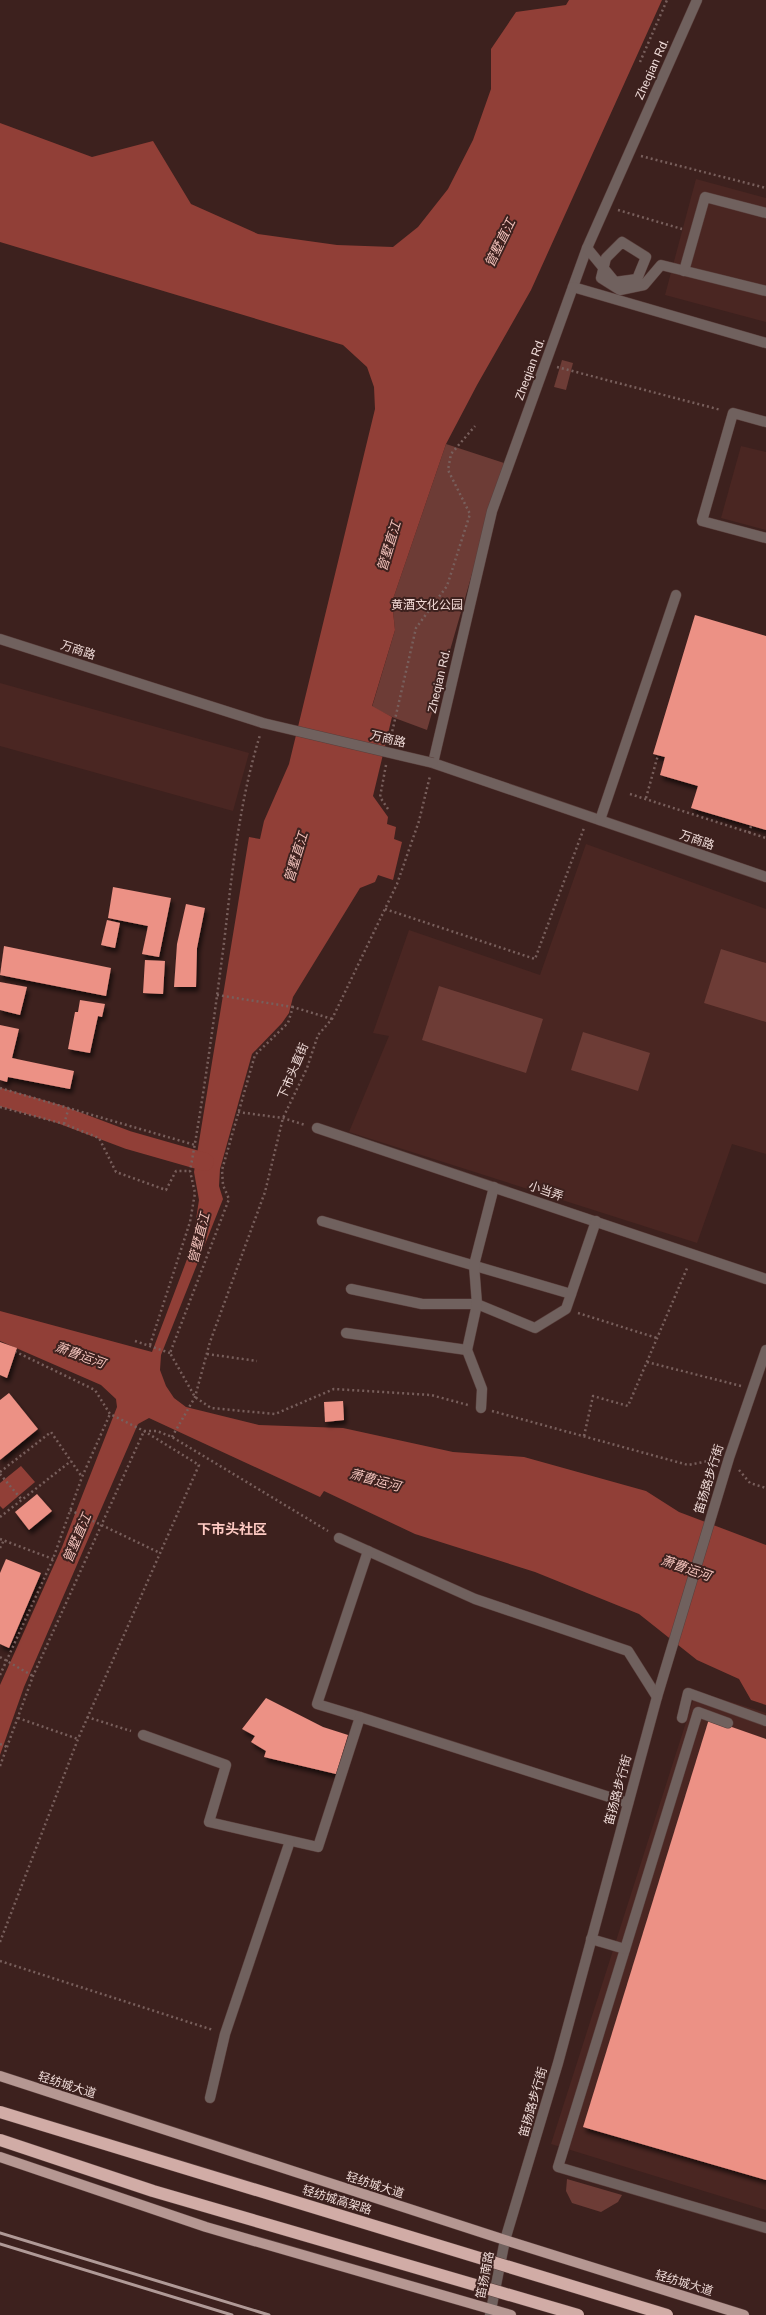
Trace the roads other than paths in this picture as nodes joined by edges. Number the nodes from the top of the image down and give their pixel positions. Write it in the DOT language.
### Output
graph roads {
  1 [pos="697,0"];
  2 [pos="766,213"];
  3 [pos="587,248"];
  4 [pos="684,271"];
  5 [pos="573,287"];
  6 [pos="766,291"];
  7 [pos="766,343"];
  8 [pos="766,422"];
  9 [pos="766,538"];
  10 [pos="676,595"];
  11 [pos="0,639"];
  12 [pos="433,763"];
  13 [pos="600,820"];
  14 [pos="766,877"];
  15 [pos="317,1128"];
  16 [pos="494,1187"];
  17 [pos="322,1221"];
  18 [pos="596,1222"];
  19 [pos="474,1265"];
  20 [pos="766,1279"];
  21 [pos="350,1289"];
  22 [pos="571,1294"];
  23 [pos="477,1304"];
  24 [pos="346,1333"];
  25 [pos="467,1350"];
  26 [pos="766,1350"];
  27 [pos="481,1408"];
  28 [pos="339,1538"];
  29 [pos="368,1551"];
  30 [pos="657,1697"];
  31 [pos="360,1716"];
  32 [pos="682,1718"];
  33 [pos="766,1721"];
  34 [pos="728,1723"];
  35 [pos="143,1735"];
  36 [pos="628,1803"];
  37 [pos="290,1841"];
  38 [pos="591,1939"];
  39 [pos="625,1949"];
  40 [pos="0,2076"];
  41 [pos="210,2098"];
  42 [pos="0,2112"];
  43 [pos="0,2140"];
  44 [pos="0,2157"];
  45 [pos="766,2228"];
  46 [pos="506,2240"];
  47 [pos="491,2312"];
  48 [pos="511,2315"];
  49 [pos="578,2315"];
  50 [pos="667,2315"];
  51 [pos="744,2315"];
  1 -- 3 [label="street, Zheqian Rd."];
  2 -- 4 [label="street"];
  3 -- 4 [label="street"];
  3 -- 5 [label="street, Zheqian Rd."];
  4 -- 6 [label="street"];
  5 -- 7 [label="street"];
  5 -- 12 [label="street, Zheqian Rd."];
  8 -- 9 [label="street"];
  10 -- 13 [label="street"];
  11 -- 12 [label="street, 万商路, bridge"];
  12 -- 13 [label="street, 万商路"];
  13 -- 14 [label="street, 万商路"];
  15 -- 16 [label="street, 小当弄"];
  16 -- 18 [label="street, 小当弄"];
  16 -- 19 [label="street"];
  17 -- 19 [label="street"];
  18 -- 20 [label="street, 小当弄"];
  18 -- 22 [label="street"];
  19 -- 22 [label="street"];
  19 -- 23 [label="street"];
  21 -- 23 [label="street"];
  22 -- 23 [label="street"];
  23 -- 25 [label="street"];
  24 -- 25 [label="street"];
  25 -- 27 [label="street"];
  26 -- 30 [label="street, 笛扬路步行街"];
  28 -- 29 [label="street"];
  29 -- 30 [label="street"];
  29 -- 31 [label="street"];
  30 -- 36 [label="street, 笛扬路步行街"];
  31 -- 36 [label="street"];
  31 -- 37 [label="street"];
  32 -- 33 [label="street"];
  34 -- 39 [label="street"];
  35 -- 37 [label="street"];
  36 -- 38 [label="street, 笛扬路步行街"];
  37 -- 41 [label="street"];
  38 -- 39 [label="street"];
  38 -- 46 [label="street, 笛扬路步行街"];
  39 -- 45 [label="street"];
  40 -- 46 [label="main road, 轻纺城大道"];
  42 -- 50 [label="highway, 轻纺城高架路, bridge"];
  43 -- 49 [label="highway, bridge"];
  44 -- 47 [label="main road"];
  46 -- 47 [label="street, 笛扬南路"];
  46 -- 51 [label="main road, 轻纺城大道"];
  47 -- 48 [label="main road"];
}
